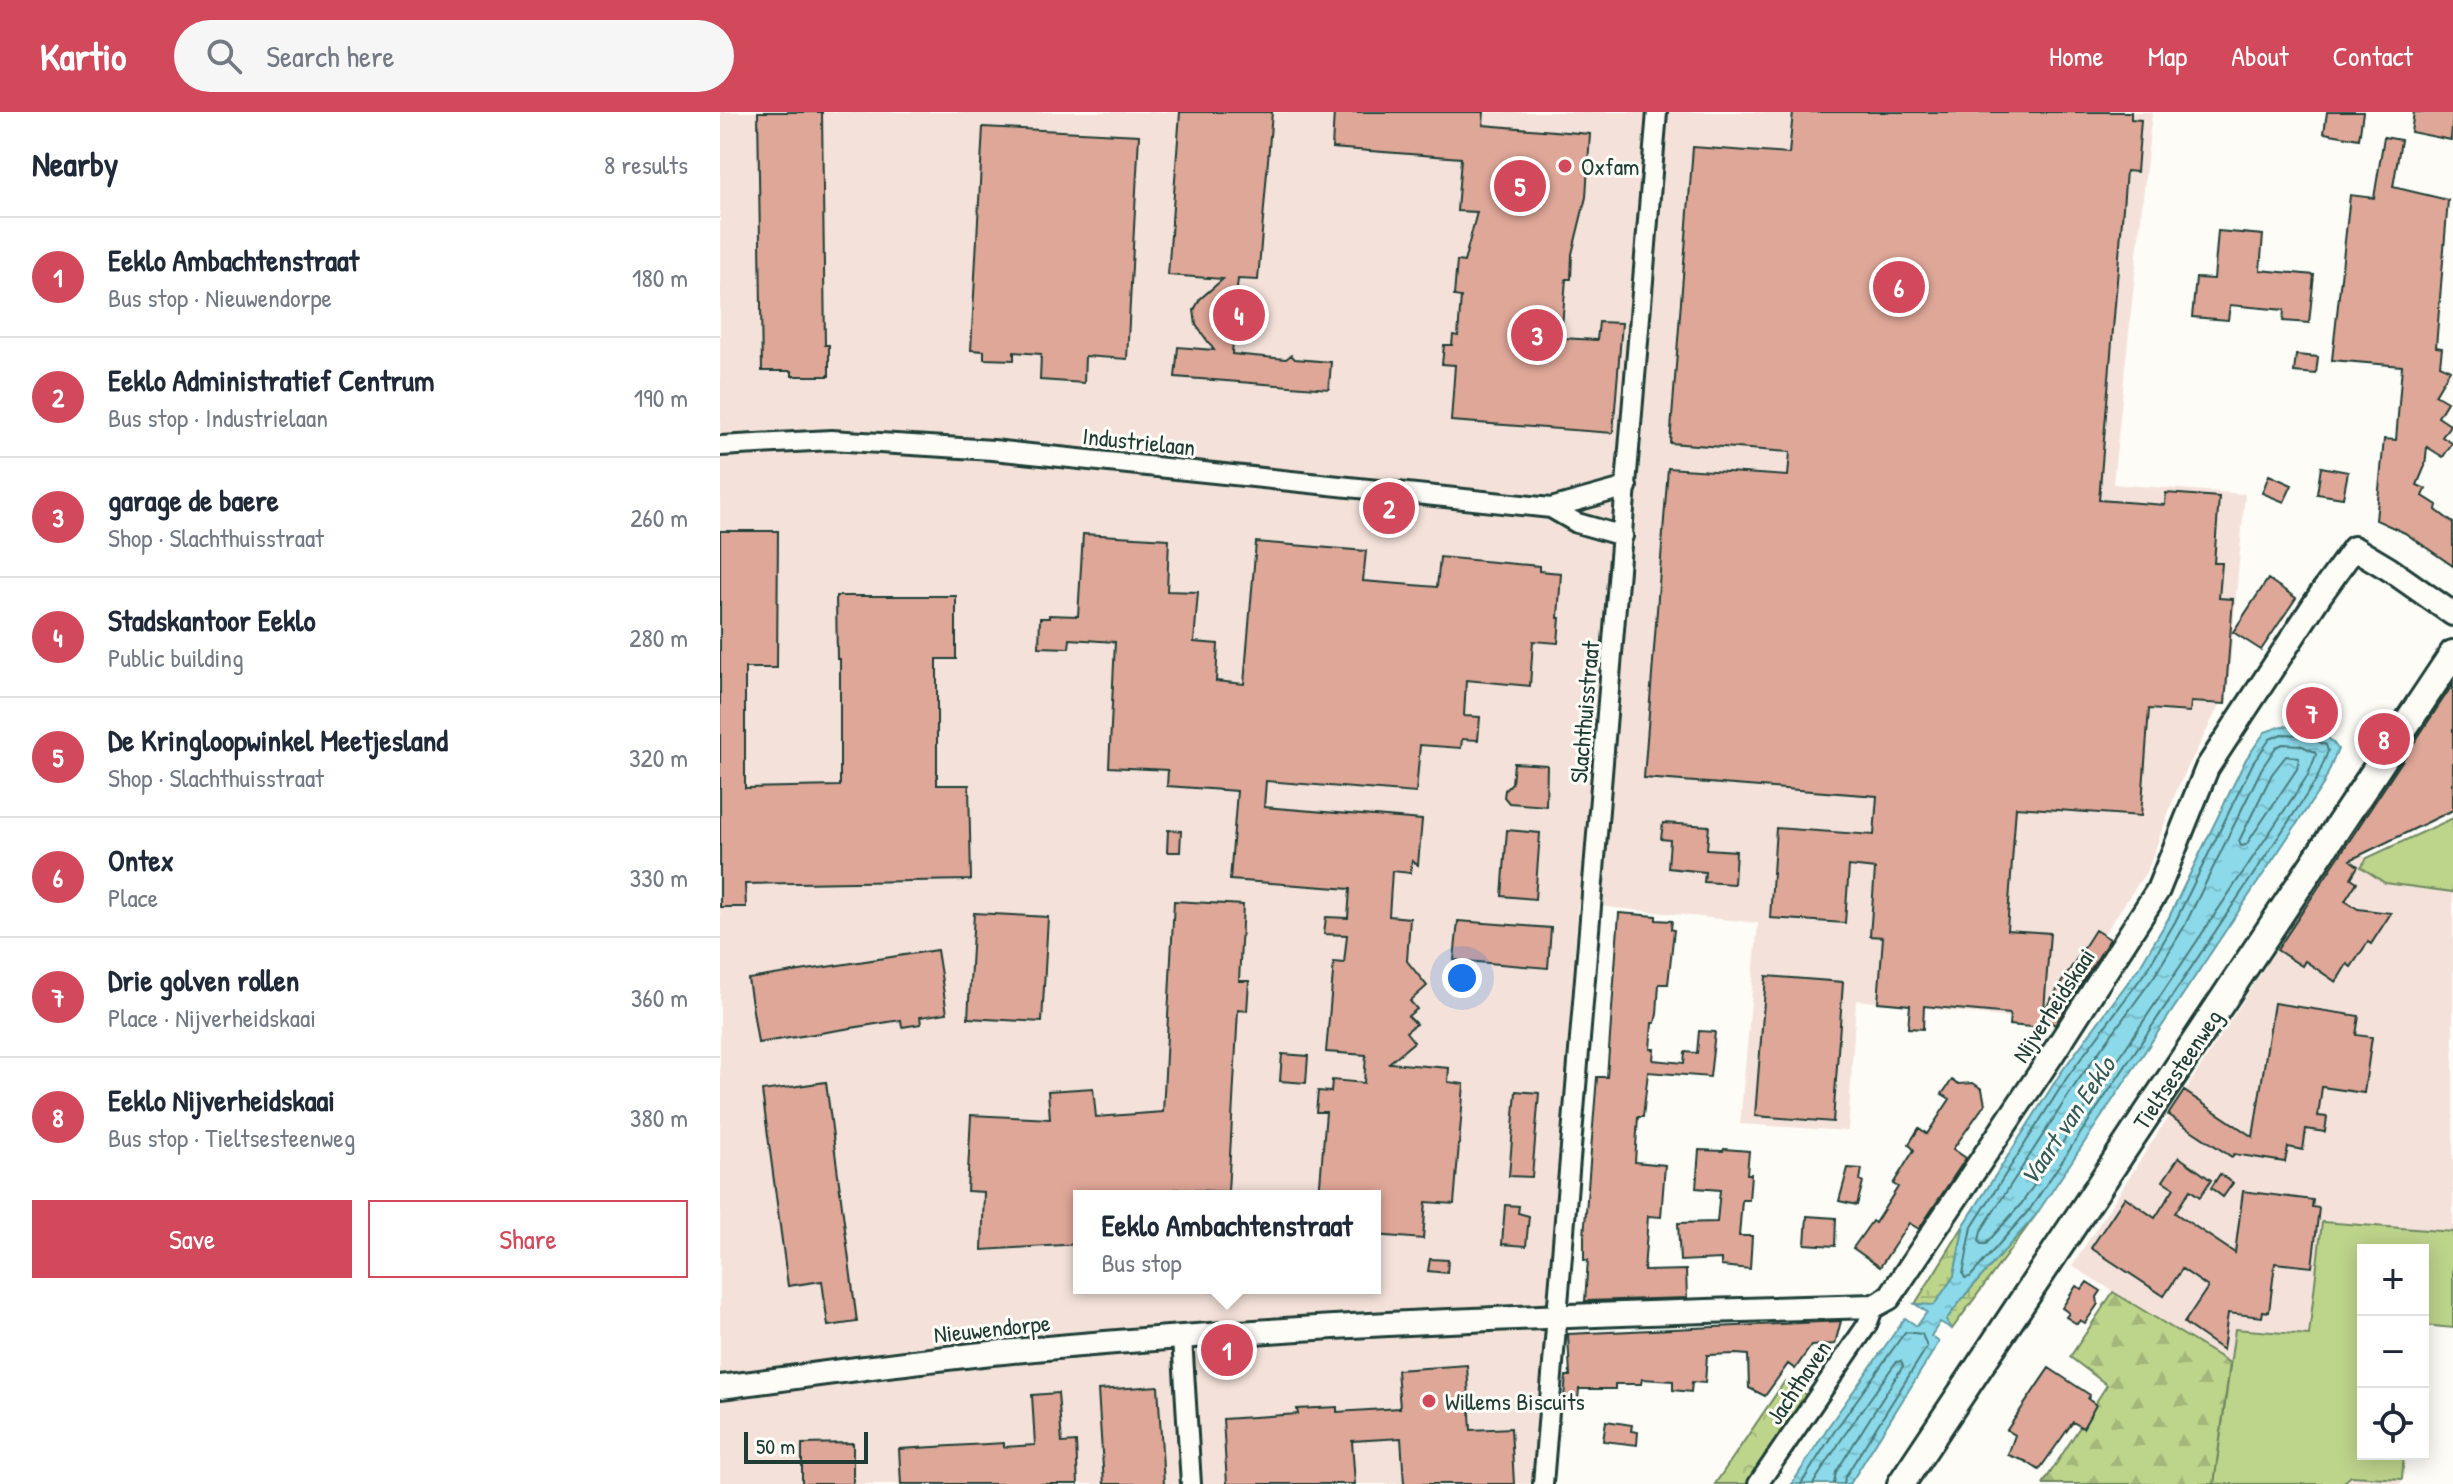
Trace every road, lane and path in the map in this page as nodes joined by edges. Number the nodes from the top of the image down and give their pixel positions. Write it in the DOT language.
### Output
graph roads {
  1 [pos="1657,112"];
  2 [pos="720,446"];
  3 [pos="1627,487"];
  4 [pos="1551,508"];
  5 [pos="1623,536"];
  6 [pos="2453,614"];
  7 [pos="2453,654"];
  8 [pos="1874,1306"];
  9 [pos="1558,1316"];
  10 [pos="1182,1338"];
  11 [pos="720,1387"];
  12 [pos="1191,1484"];
  13 [pos="1543,1484"];
  14 [pos="1758,1484"];
  15 [pos="1901,1484"];
  1 -- 3 [label="street, Slachthuisstraat"];
  2 -- 4 [label="street, Industrielaan"];
  3 -- 4 [label="street, Industrielaan"];
  3 -- 5 [label="street, Slachthuisstraat"];
  4 -- 5 [label="street, Industrielaan"];
  5 -- 9 [label="street, Slachthuisstraat"];
  6 -- 8 [label="street, Nijverheidskaai"];
  7 -- 15 [label="main road, Tieltsesteenweg"];
  8 -- 9 [label="street"];
  8 -- 14 [label="street, Jachthaven"];
  9 -- 10 [label="street, Nieuwendorpe"];
  9 -- 13 [label="street, Slachthuisstraat"];
  10 -- 11 [label="street, Nieuwendorpe"];
  10 -- 12 [label="street"];
}
